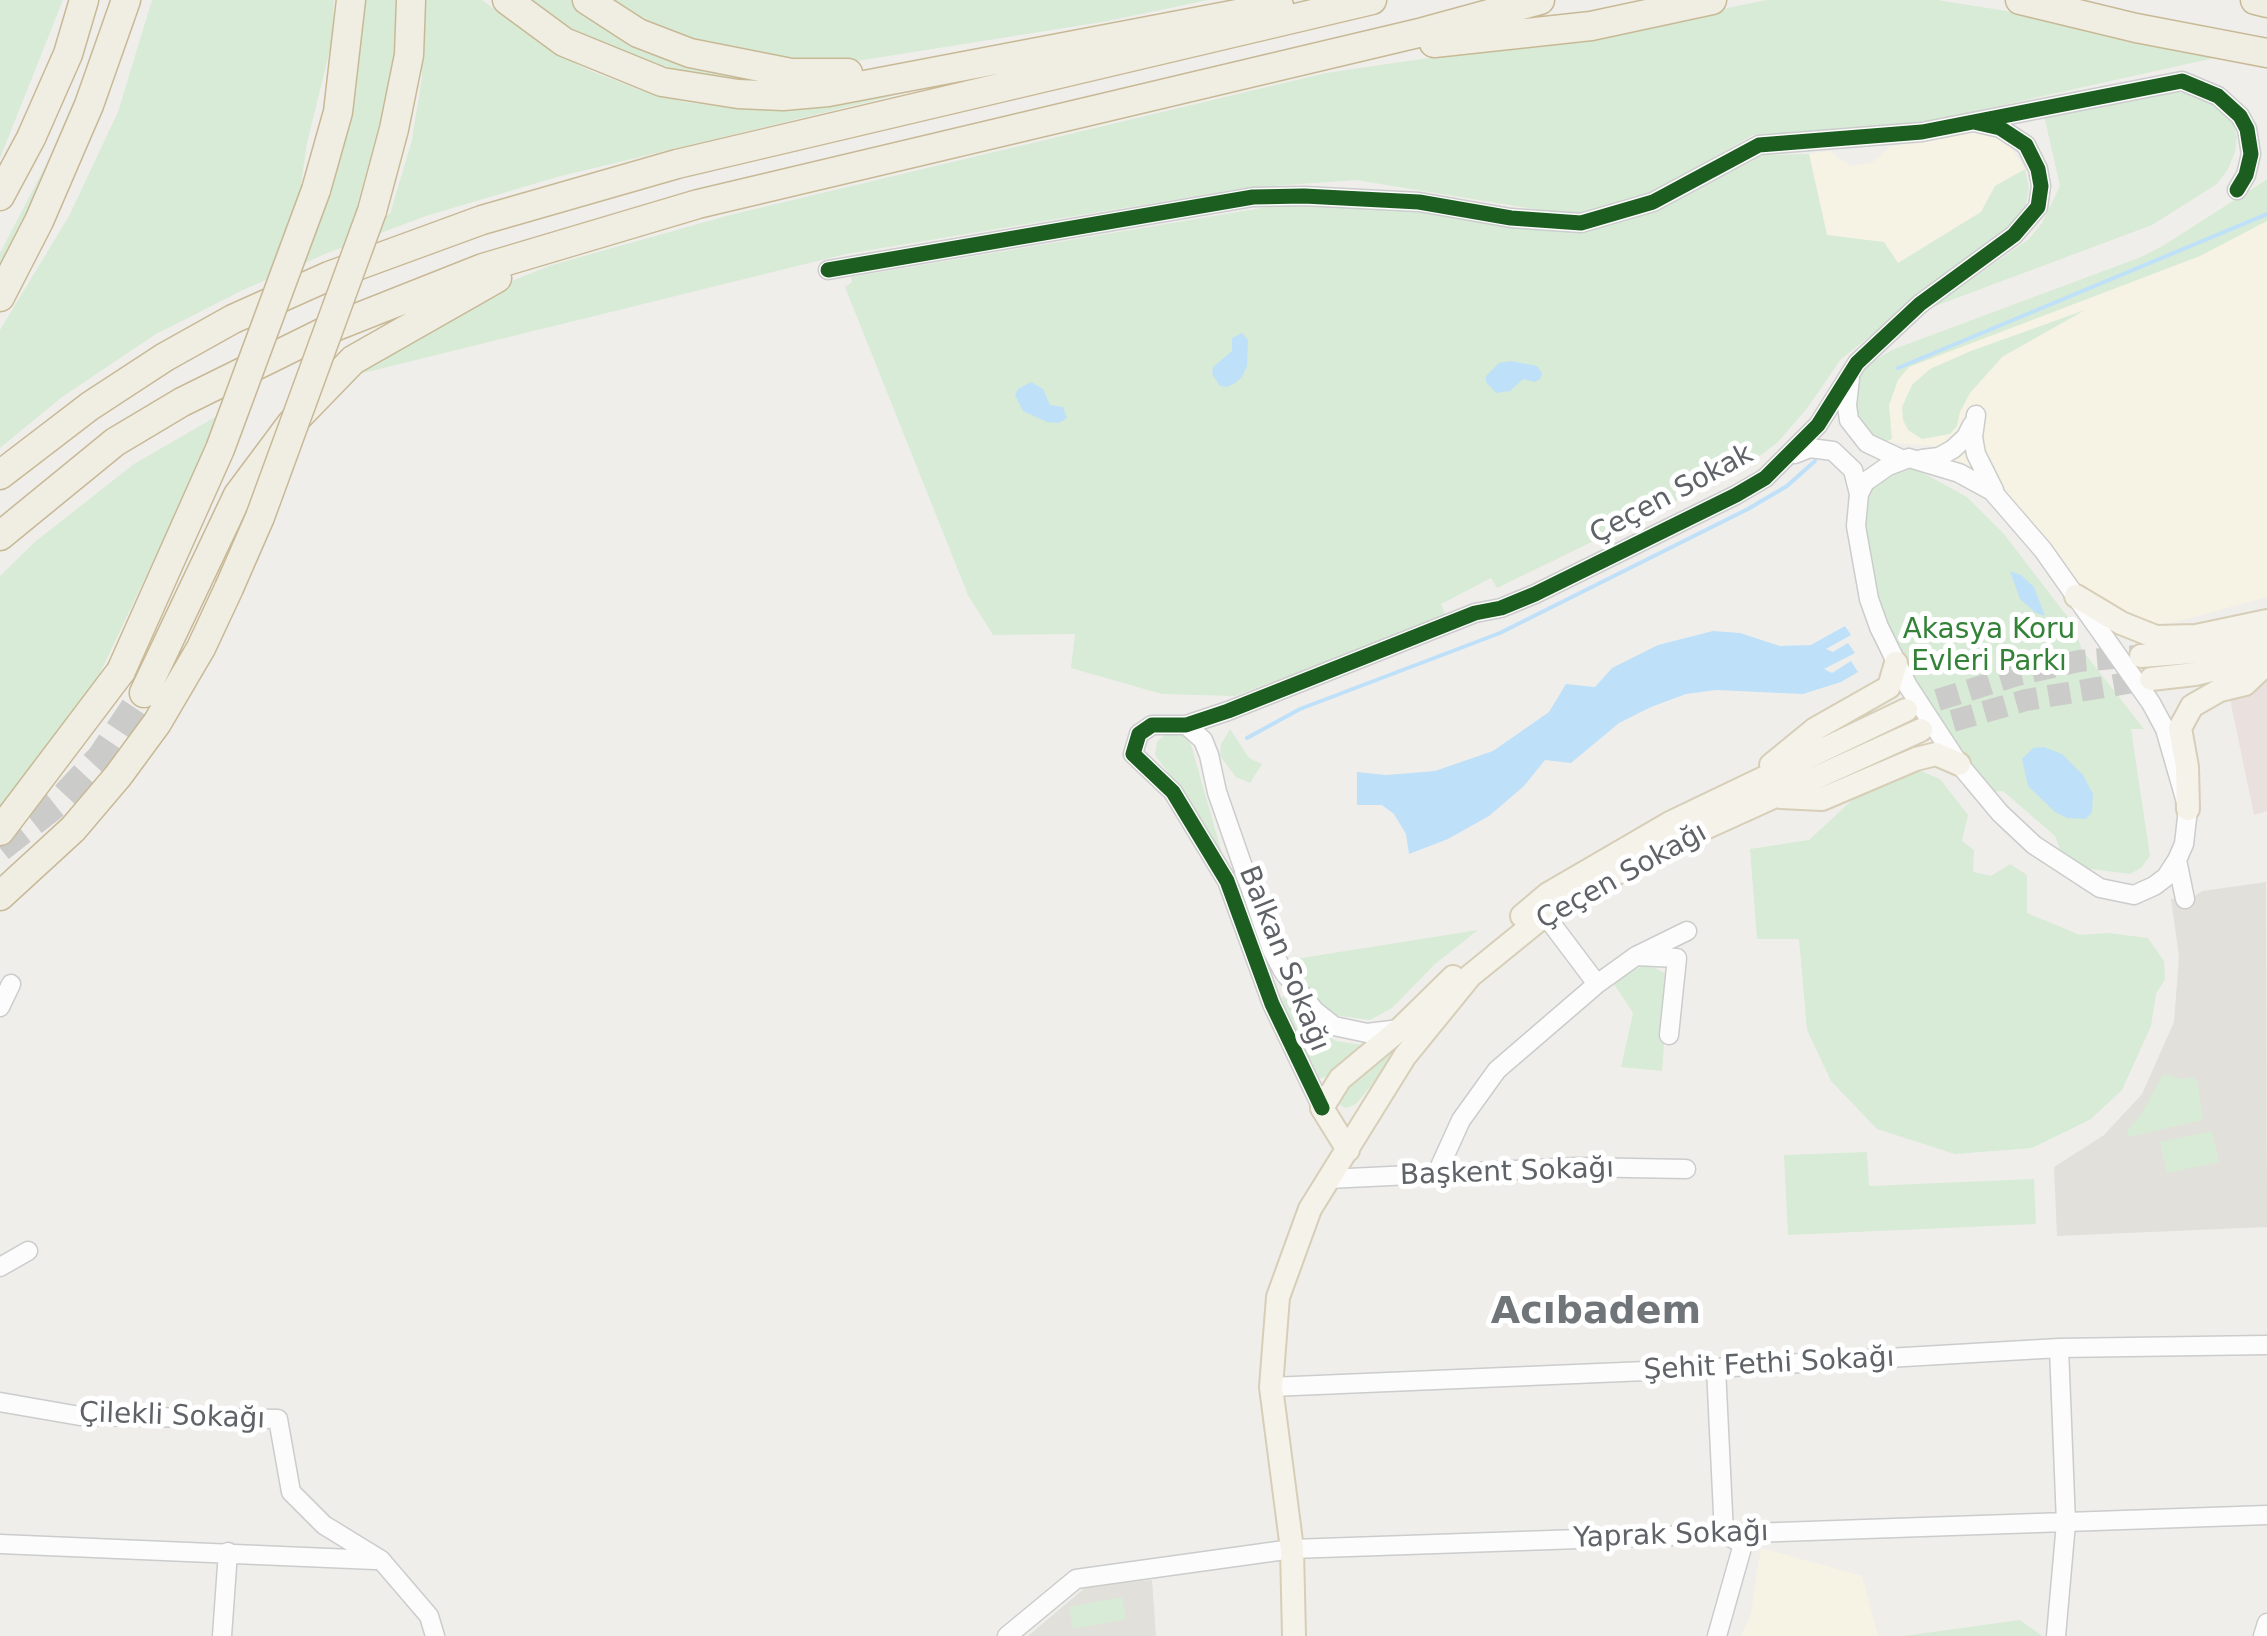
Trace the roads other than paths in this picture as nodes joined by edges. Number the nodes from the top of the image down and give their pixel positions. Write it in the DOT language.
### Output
graph roads {
  1 [pos="84,0"];
  2 [pos="126,0"];
  3 [pos="351,0"];
  4 [pos="410,0"];
  5 [pos="507,0"];
  6 [pos="587,0"];
  7 [pos="1335,0"];
  8 [pos="1372,0"];
  9 [pos="1540,0"];
  10 [pos="1712,0"];
  11 [pos="2020,0"];
  12 [pos="2046,0"];
  13 [pos="2255,0"];
  14 [pos="2267,3"];
  15 [pos="2267,37"];
  16 [pos="2267,53"];
  17 [pos="1013,56"];
  18 [pos="1323,56"];
  19 [pos="2027,112"];
  20 [pos="1974,122"];
  21 [pos="2020,140"];
  22 [pos="2237,190"];
  23 [pos="0,196"];
  24 [pos="580,237"];
  25 [pos="828,270"];
  26 [pos="0,297"];
  27 [pos="1856,362"];
  28 [pos="1818,424"];
  29 [pos="1860,434"];
  30 [pos="1834,451"];
  31 [pos="1790,456"];
  32 [pos="1909,459"];
  33 [pos="0,475"];
  34 [pos="1859,494"];
  35 [pos="2006,506"];
  36 [pos="0,536"];
  37 [pos="219,589"];
  38 [pos="2076,596"];
  39 [pos="2267,621"];
  40 [pos="2267,638"];
  41 [pos="2141,656"];
  42 [pos="2267,660"];
  43 [pos="1896,663"];
  44 [pos="2151,678"];
  45 [pos="1906,710"];
  46 [pos="1186,725"];
  47 [pos="1921,730"];
  48 [pos="1139,734"];
  49 [pos="1959,764"];
  50 [pos="1743,788"];
  51 [pos="1778,797"];
  52 [pos="2188,809"];
  53 [pos="0,831"];
  54 [pos="2178,860"];
  55 [pos="0,896"];
  56 [pos="2186,899"];
  57 [pos="1545,915"];
  58 [pos="1688,930"];
  59 [pos="1636,956"];
  60 [pos="11,984"];
  61 [pos="1597,984"];
  62 [pos="0,1006"];
  63 [pos="1400,1029"];
  64 [pos="1669,1035"];
  65 [pos="1378,1096"];
  66 [pos="1322,1108"];
  67 [pos="1348,1150"];
  68 [pos="1686,1168"];
  69 [pos="1436,1176"];
  70 [pos="1328,1179"];
  71 [pos="28,1251"];
  72 [pos="0,1267"];
  73 [pos="2267,1345"];
  74 [pos="2060,1348"];
  75 [pos="1716,1368"];
  76 [pos="1271,1387"];
  77 [pos="0,1402"];
  78 [pos="2267,1515"];
  79 [pos="2066,1523"];
  80 [pos="1724,1534"];
  81 [pos="0,1544"];
  82 [pos="1292,1549"];
  83 [pos="228,1552"];
  84 [pos="380,1560"];
  85 [pos="2267,1622"];
  86 [pos="222,1636"];
  87 [pos="435,1636"];
  88 [pos="1007,1636"];
  89 [pos="1294,1636"];
  90 [pos="1718,1636"];
  91 [pos="2056,1636"];
  92 [pos="2262,1636"];
  1 -- 23 [label="highway"];
  2 -- 26 [label="highway"];
  3 -- 53 [label="highway, bridge"];
  4 -- 37 [label="highway, bridge"];
  5 -- 17 [label="highway"];
  6 -- 17 [label="highway"];
  7 -- 17 [label="highway"];
  8 -- 33 [label="highway"];
  9 -- 18 [label="highway"];
  10 -- 18 [label="highway"];
  11 -- 16 [label="highway"];
  12 -- 15 [label="highway"];
  13 -- 14 [label="highway"];
  18 -- 24 [label="highway"];
  19 -- 20 [label="street"];
  19 -- 21 [label="street"];
  19 -- 22 [label="street"];
  20 -- 21 [label="street"];
  20 -- 25 [label="street"];
  21 -- 27 [label="street, Çeçen Sokak"];
  24 -- 36 [label="highway"];
  24 -- 37 [label="highway"];
  27 -- 28 [label="street, Çeçen Sokak"];
  27 -- 29 [label="street"];
  28 -- 29 [label="street"];
  28 -- 30 [label="street"];
  28 -- 31 [label="street, Çeçen Sokak"];
  29 -- 32 [label="street"];
  30 -- 31 [label="street"];
  30 -- 34 [label="street"];
  31 -- 46 [label="street, Çeçen Sokak"];
  32 -- 34 [label="street"];
  32 -- 35 [label="street"];
  32 -- 35 [label="street"];
  34 -- 43 [label="street"];
  35 -- 38 [label="street"];
  37 -- 55 [label="highway"];
  38 -- 39 [label="main road"];
  38 -- 52 [label="street"];
  40 -- 41 [label="main road"];
  42 -- 44 [label="main road"];
  42 -- 52 [label="main road"];
  43 -- 49 [label="street"];
  43 -- 50 [label="main road"];
  45 -- 50 [label="main road, Çeçen Sokağı"];
  46 -- 48 [label="street, Çeçen Sokak"];
  46 -- 63 [label="street, Balkan Sokağı"];
  47 -- 51 [label="main road, Çeçen Sokağı"];
  48 -- 66 [label="street, Balkan Sokağı"];
  49 -- 51 [label="main road"];
  49 -- 54 [label="street"];
  50 -- 63 [label="main road, Çeçen Sokağı"];
  51 -- 57 [label="main road, Çeçen Sokağı"];
  52 -- 54 [label="street"];
  54 -- 56 [label="street"];
  57 -- 61 [label="street"];
  57 -- 65 [label="main road, Çeçen Sokağı"];
  58 -- 59 [label="street"];
  59 -- 61 [label="street"];
  59 -- 64 [label="street"];
  60 -- 62 [label="street"];
  61 -- 69 [label="street"];
  63 -- 66 [label="main road, Çeçen Sokağı"];
  65 -- 66 [label="main road, Çeçen Sokağı"];
  65 -- 67 [label="main road, Çeçen Sokağı"];
  66 -- 67 [label="main road"];
  67 -- 70 [label="main road, Çeçen Sokağı"];
  68 -- 69 [label="street, Başkent Sokağı"];
  69 -- 70 [label="street, Başkent Sokağı"];
  70 -- 76 [label="main road, Çeçen Sokağı"];
  71 -- 72 [label="street"];
  73 -- 74 [label="street, Şehit Fethi Sokağı"];
  74 -- 75 [label="street, Şehit Fethi Sokağı"];
  74 -- 79 [label="street"];
  75 -- 76 [label="street, Şehit Fethi Sokağı"];
  75 -- 80 [label="street"];
  76 -- 82 [label="main road, Çeçen Sokağı"];
  77 -- 84 [label="street, Çilekli Sokağı"];
  78 -- 79 [label="street, Yaprak Sokağı"];
  79 -- 80 [label="street, Yaprak Sokağı"];
  79 -- 91 [label="street"];
  80 -- 82 [label="street, Yaprak Sokağı"];
  80 -- 90 [label="street"];
  81 -- 83 [label="street"];
  82 -- 88 [label="street, Yaprak Sokağı"];
  82 -- 89 [label="main road, Çeçen Sokağı"];
  83 -- 84 [label="street"];
  83 -- 86 [label="street"];
  84 -- 87 [label="street"];
  85 -- 92 [label="street"];
}
